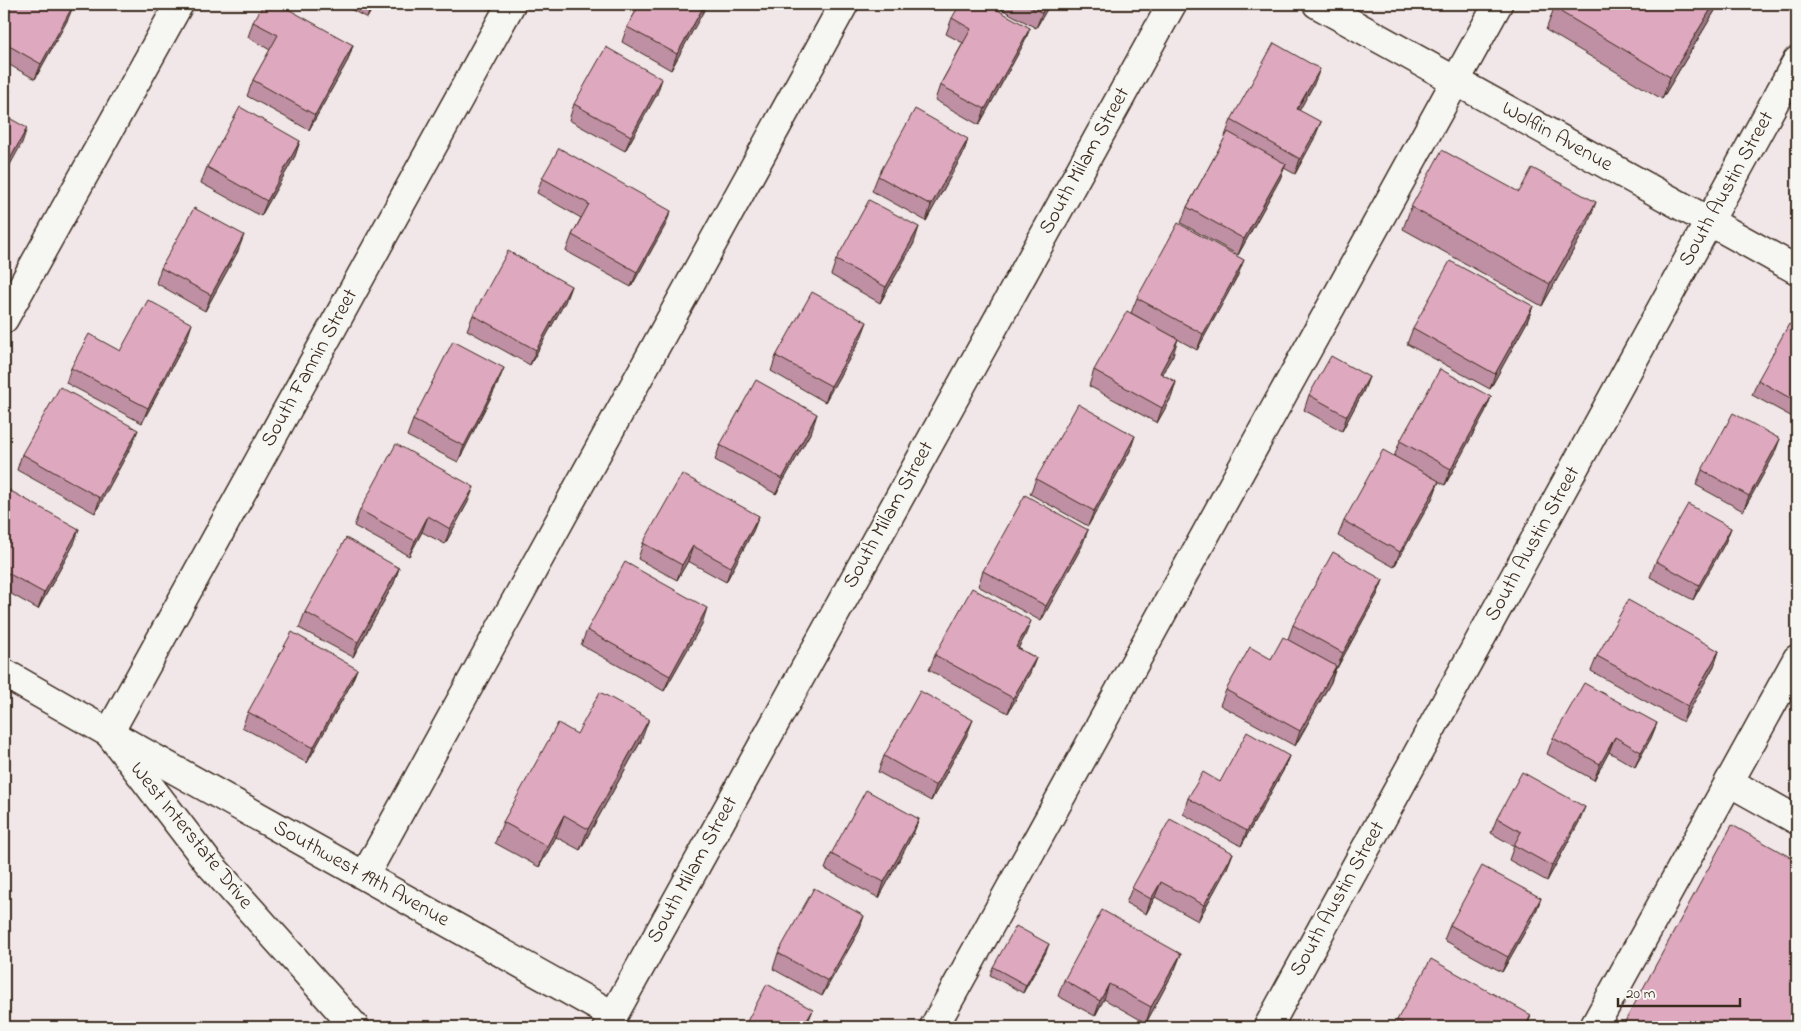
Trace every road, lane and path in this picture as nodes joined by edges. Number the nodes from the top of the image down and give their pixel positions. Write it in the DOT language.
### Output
graph roads {
  1 [pos="179,4"];
  2 [pos="511,4"];
  3 [pos="844,4"];
  4 [pos="1172,4"];
  5 [pos="1317,4"];
  6 [pos="1498,4"];
  7 [pos="1797,61"];
  8 [pos="1456,81"];
  9 [pos="1710,221"];
  10 [pos="1797,270"];
  11 [pos="4,320"];
  12 [pos="1797,659"];
  13 [pos="4,673"];
  14 [pos="109,733"];
  15 [pos="1729,782"];
  16 [pos="1797,820"];
  17 [pos="365,875"];
  18 [pos="610,1021"];
  19 [pos="355,1027"];
  20 [pos="934,1027"];
  21 [pos="1268,1027"];
  22 [pos="1594,1027"];
  1 -- 11 [label="street"];
  2 -- 14 [label="street, South Fannin Street"];
  3 -- 17 [label="street"];
  4 -- 18 [label="street, South Milam Street"];
  5 -- 8 [label="street, Wolflin Avenue"];
  6 -- 8 [label="street"];
  7 -- 9 [label="street, South Austin Street"];
  8 -- 9 [label="street, Wolflin Avenue"];
  8 -- 20 [label="street"];
  9 -- 10 [label="street, Wolflin Avenue"];
  9 -- 21 [label="street, South Austin Street"];
  12 -- 15 [label="street"];
  13 -- 14 [label="street, West Interstate Drive"];
  14 -- 17 [label="street, Southwest 19th Avenue"];
  14 -- 19 [label="street, West Interstate Drive"];
  15 -- 16 [label="street"];
  15 -- 22 [label="street"];
  17 -- 18 [label="street, Southwest 19th Avenue"];
}
